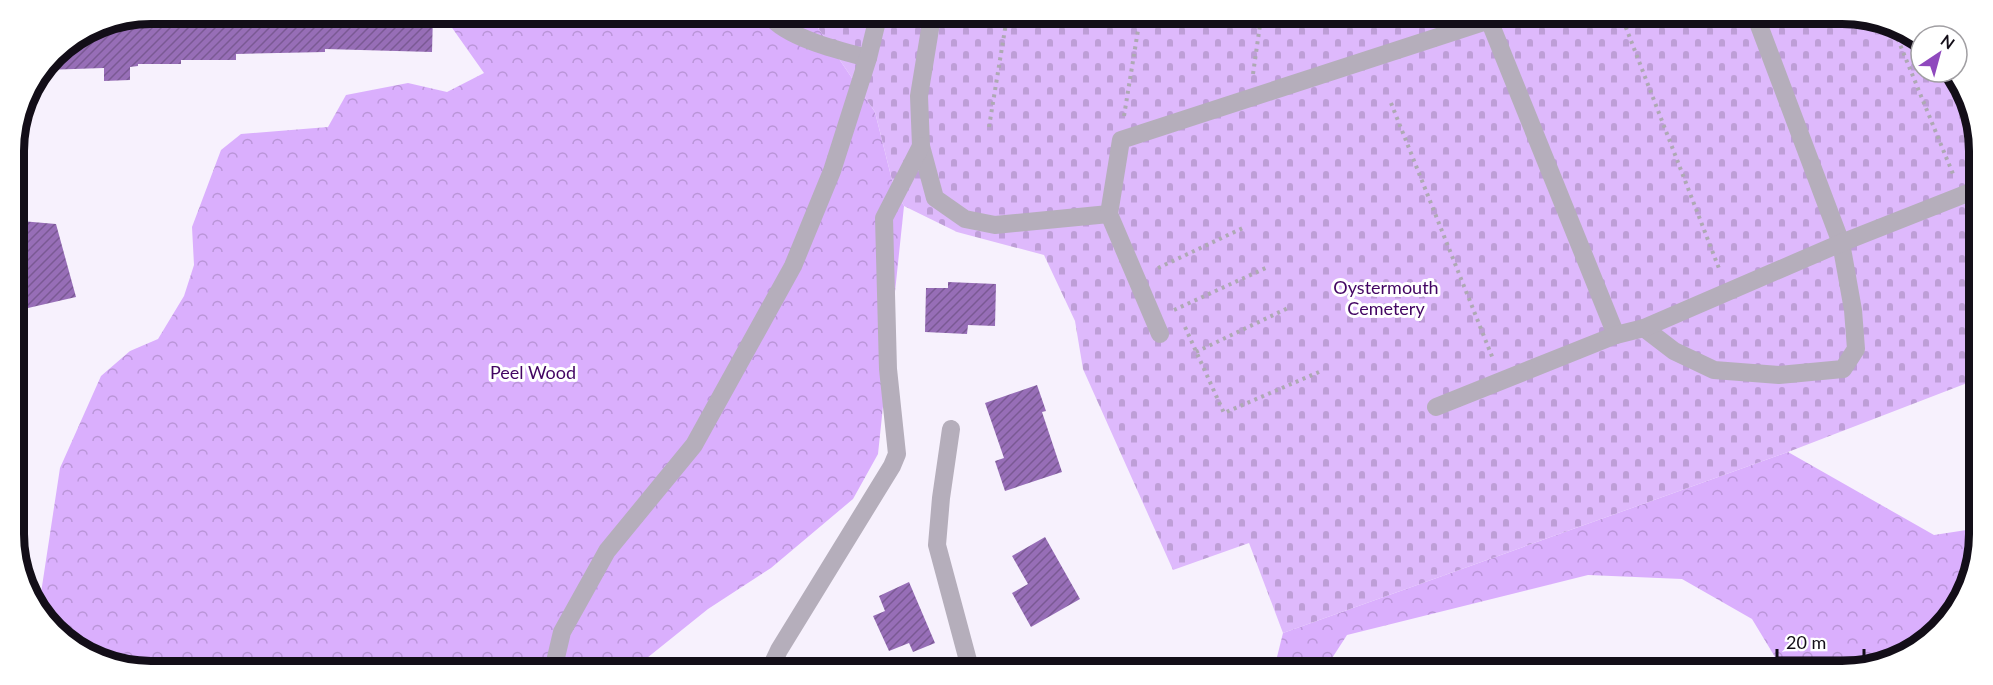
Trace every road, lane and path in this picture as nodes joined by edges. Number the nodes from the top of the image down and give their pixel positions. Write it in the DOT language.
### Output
graph roads {
  1 [pos="777,24"];
  2 [pos="876,24"];
  3 [pos="931,24"];
  4 [pos="1006,24"];
  5 [pos="1139,24"];
  6 [pos="1260,24"];
  7 [pos="1479,24"];
  8 [pos="1493,24"];
  9 [pos="1625,24"];
  10 [pos="1759,24"];
  11 [pos="1898,38"];
  12 [pos="868,58"];
  13 [pos="1250,99"];
  14 [pos="1391,103"];
  15 [pos="989,127"];
  16 [pos="1120,140"];
  17 [pos="921,146"];
  18 [pos="1969,190"];
  19 [pos="1969,192"];
  20 [pos="1109,214"];
  21 [pos="1245,227"];
  22 [pos="1841,243"];
  23 [pos="1154,260"];
  24 [pos="1268,267"];
  25 [pos="1158,268"];
  26 [pos="1162,278"];
  27 [pos="1728,292"];
  28 [pos="1172,299"];
  29 [pos="1288,308"];
  30 [pos="1176,309"];
  31 [pos="1181,320"];
  32 [pos="1157,327"];
  33 [pos="1644,328"];
  34 [pos="1616,335"];
  35 [pos="1196,352"];
  36 [pos="1319,372"];
  37 [pos="1502,380"];
  38 [pos="1436,406"];
  39 [pos="951,429"];
  40 [pos="555,661"];
  41 [pos="773,661"];
  42 [pos="968,661"];
  1 -- 12 [label="lane"];
  2 -- 12 [label="lane"];
  3 -- 17 [label="lane"];
  4 -- 15 [label="path"];
  5 -- 16 [label="path"];
  6 -- 13 [label="path"];
  7 -- 13 [label="lane"];
  8 -- 34 [label="lane"];
  9 -- 27 [label="path"];
  10 -- 22 [label="lane"];
  11 -- 18 [label="path"];
  12 -- 40 [label="lane"];
  13 -- 16 [label="lane"];
  14 -- 37 [label="path"];
  16 -- 20 [label="lane"];
  17 -- 20 [label="lane"];
  17 -- 41 [label="lane"];
  19 -- 22 [label="lane"];
  20 -- 32 [label="lane"];
  21 -- 25 [label="path"];
  22 -- 27 [label="lane"];
  22 -- 33 [label="lane"];
  23 -- 25 [label="path"];
  24 -- 30 [label="path"];
  25 -- 26 [label="path"];
  27 -- 33 [label="lane"];
  28 -- 30 [label="path"];
  29 -- 35 [label="path"];
  30 -- 32 [label="path"];
  31 -- 35 [label="path"];
  33 -- 34 [label="lane"];
  34 -- 37 [label="lane"];
  35 -- 36 [label="path"];
  37 -- 38 [label="lane"];
  39 -- 42 [label="lane"];
}
